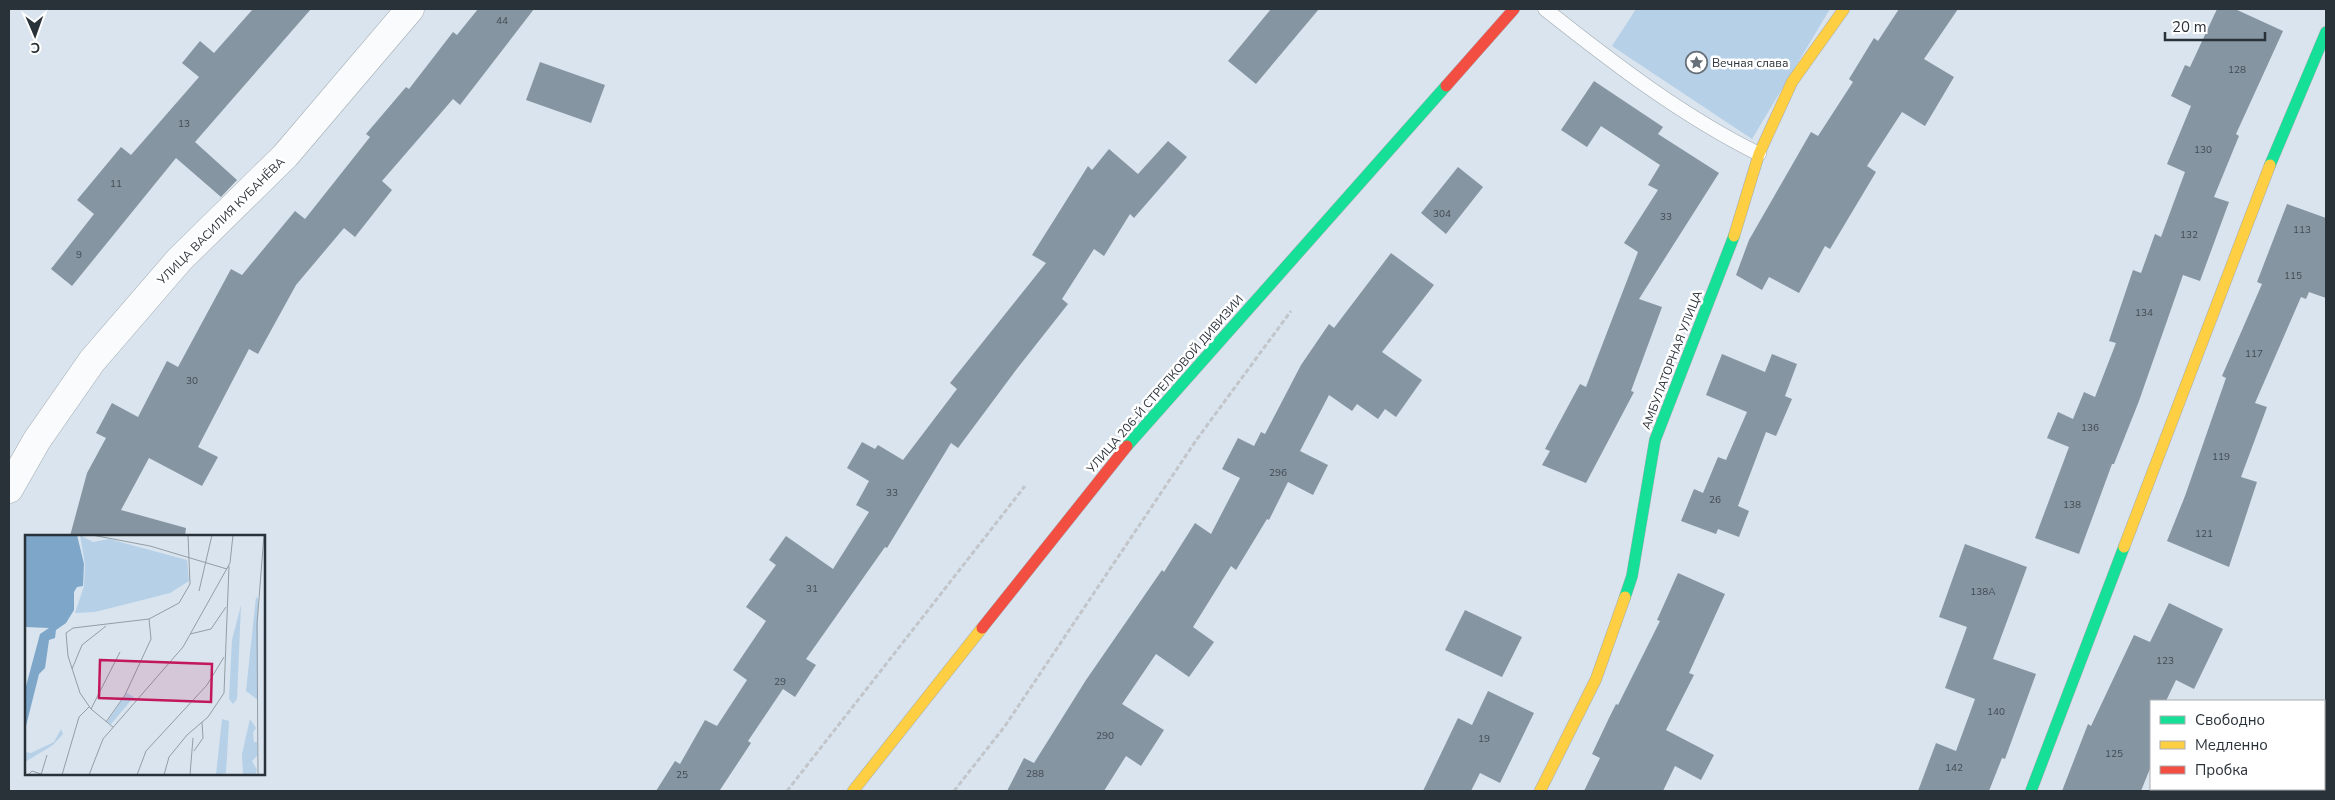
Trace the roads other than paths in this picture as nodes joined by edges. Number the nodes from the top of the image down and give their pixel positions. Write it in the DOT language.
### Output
graph roads {
  1 [pos="410,9"];
  2 [pos="1514,9"];
  3 [pos="1545,9"];
  4 [pos="1844,9"];
  5 [pos="2326,32"];
  6 [pos="1760,154"];
  7 [pos="9,489"];
  8 [pos="853,791"];
  9 [pos="1540,791"];
  10 [pos="2031,791"];
  1 -- 7 [label="street, УЛИЦА ВАСИЛИЯ КУБАНЁВА"];
  2 -- 8 [label="street, УЛИЦА 206-Й СТРЕЛКОВОЙ ДИВИЗИИ"];
  3 -- 6 [label="lane"];
  4 -- 6 [label="street, АМБУЛАТОРНАЯ УЛИЦА"];
  5 -- 10 [label="street"];
  6 -- 9 [label="street, АМБУЛАТОРНАЯ УЛИЦА"];
}
